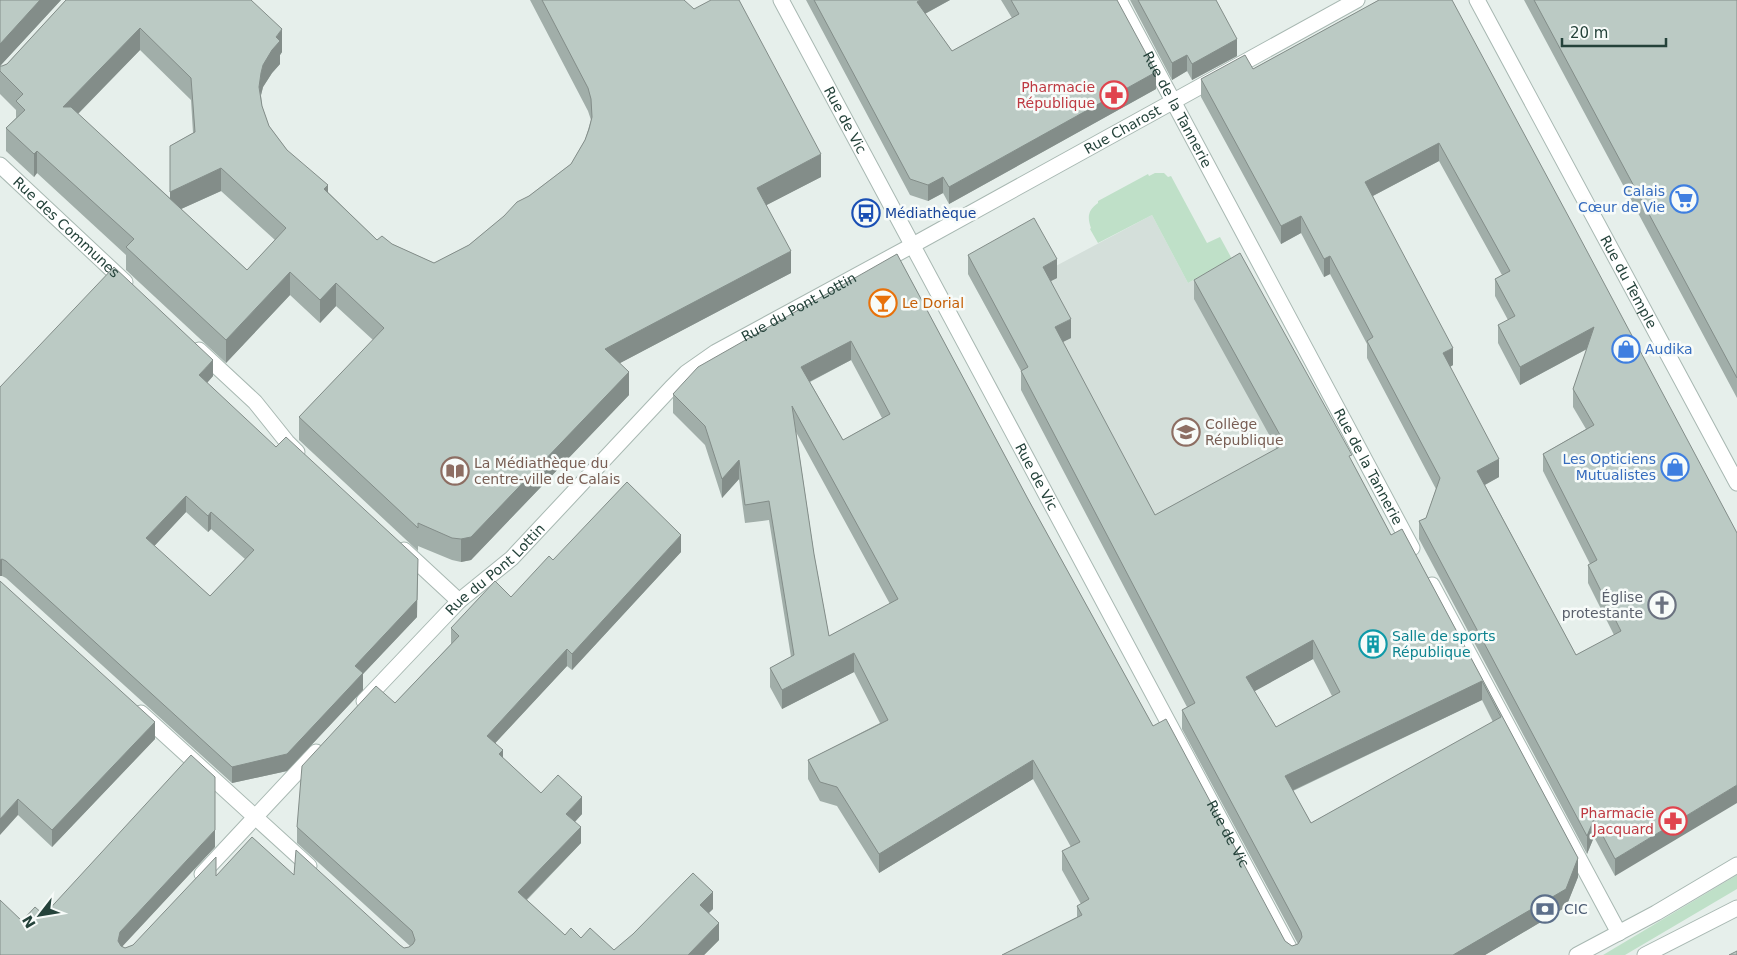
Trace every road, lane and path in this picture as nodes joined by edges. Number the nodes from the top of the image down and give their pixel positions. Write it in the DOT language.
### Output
graph roads {
  1 [pos="781,0"];
  2 [pos="1119,0"];
  3 [pos="1357,0"];
  4 [pos="1477,0"];
  5 [pos="1174,102"];
  6 [pos="0,165"];
  7 [pos="914,245"];
  8 [pos="138,294"];
  9 [pos="190,341"];
  10 [pos="308,462"];
  11 [pos="1737,483"];
  12 [pos="394,541"];
  13 [pos="459,600"];
  14 [pos="131,704"];
  15 [pos="357,708"];
  16 [pos="323,744"];
  17 [pos="255,816"];
  18 [pos="1737,865"];
  19 [pos="319,875"];
  20 [pos="194,882"];
  21 [pos="1737,908"];
  22 [pos="1618,933"];
  23 [pos="1293,955"];
  24 [pos="1577,955"];
  25 [pos="1645,955"];
  1 -- 7 [label="street, Rue de Vic"];
  2 -- 5 [label="street, Rue de la Tannerie"];
  3 -- 5 [label="street, Rue Charost"];
  4 -- 11 [label="street, Rue du Temple"];
  5 -- 7 [label="street, Rue Charost"];
  5 -- 22 [label="street, Rue de la Tannerie"];
  6 -- 8 [label="street, Rue des Communes"];
  7 -- 13 [label="street, Rue du Pont Lottin"];
  7 -- 23 [label="street, Rue de Vic"];
  9 -- 10 [label="street"];
  12 -- 13 [label="street"];
  13 -- 15 [label="street, Rue du Pont Lottin"];
  14 -- 17 [label="street"];
  16 -- 17 [label="street"];
  17 -- 19 [label="street"];
  17 -- 20 [label="street"];
  18 -- 22 [label="street"];
  21 -- 25 [label="street"];
  22 -- 24 [label="street"];
}
